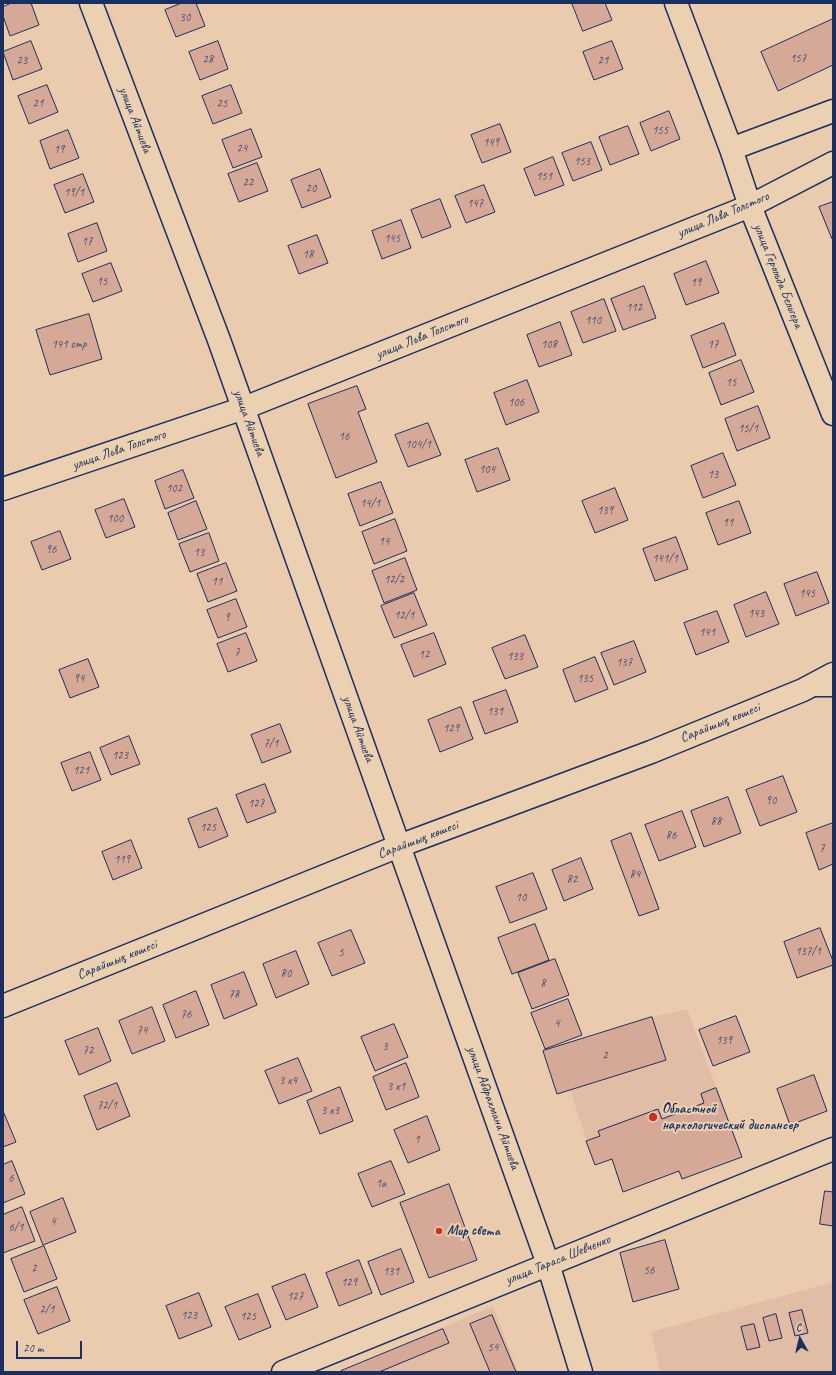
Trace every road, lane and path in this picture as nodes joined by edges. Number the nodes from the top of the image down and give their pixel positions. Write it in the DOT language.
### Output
graph roads {
  1 [pos="91,3"];
  2 [pos="676,3"];
  3 [pos="833,112"];
  4 [pos="731,149"];
  5 [pos="833,163"];
  6 [pos="750,206"];
  7 [pos="244,408"];
  8 [pos="833,414"];
  9 [pos="3,489"];
  10 [pos="833,674"];
  11 [pos="803,690"];
  12 [pos="833,690"];
  13 [pos="399,846"];
  14 [pos="3,1006"];
  15 [pos="833,1149"];
  16 [pos="548,1264"];
  17 [pos="284,1372"];
  18 [pos="581,1372"];
  1 -- 7 [label="street, улица Айтиева"];
  2 -- 4 [label="street, улица Герольда Бельгера"];
  3 -- 4 [label="street"];
  4 -- 6 [label="street, улица Герольда Бельгера"];
  5 -- 6 [label="street, улица Льва Толстого"];
  6 -- 7 [label="street, улица Льва Толстого"];
  6 -- 8 [label="street, улица Герольда Бельгера"];
  7 -- 9 [label="street, улица Льва Толстого"];
  7 -- 13 [label="street, улица Айтиева"];
  10 -- 11 [label="street, Сарайшық көшесі"];
  11 -- 12 [label="lane"];
  11 -- 13 [label="street, Сарайшық көшесі"];
  13 -- 14 [label="street, Сарайшық көшесі"];
  13 -- 16 [label="street, улица Абдрахмана Айтиева"];
  15 -- 16 [label="street, улица Тараса Шевченко"];
  16 -- 17 [label="street, улица Тараса Шевченко"];
  16 -- 18 [label="street, улица Абдрахмана Айтиева"];
}
